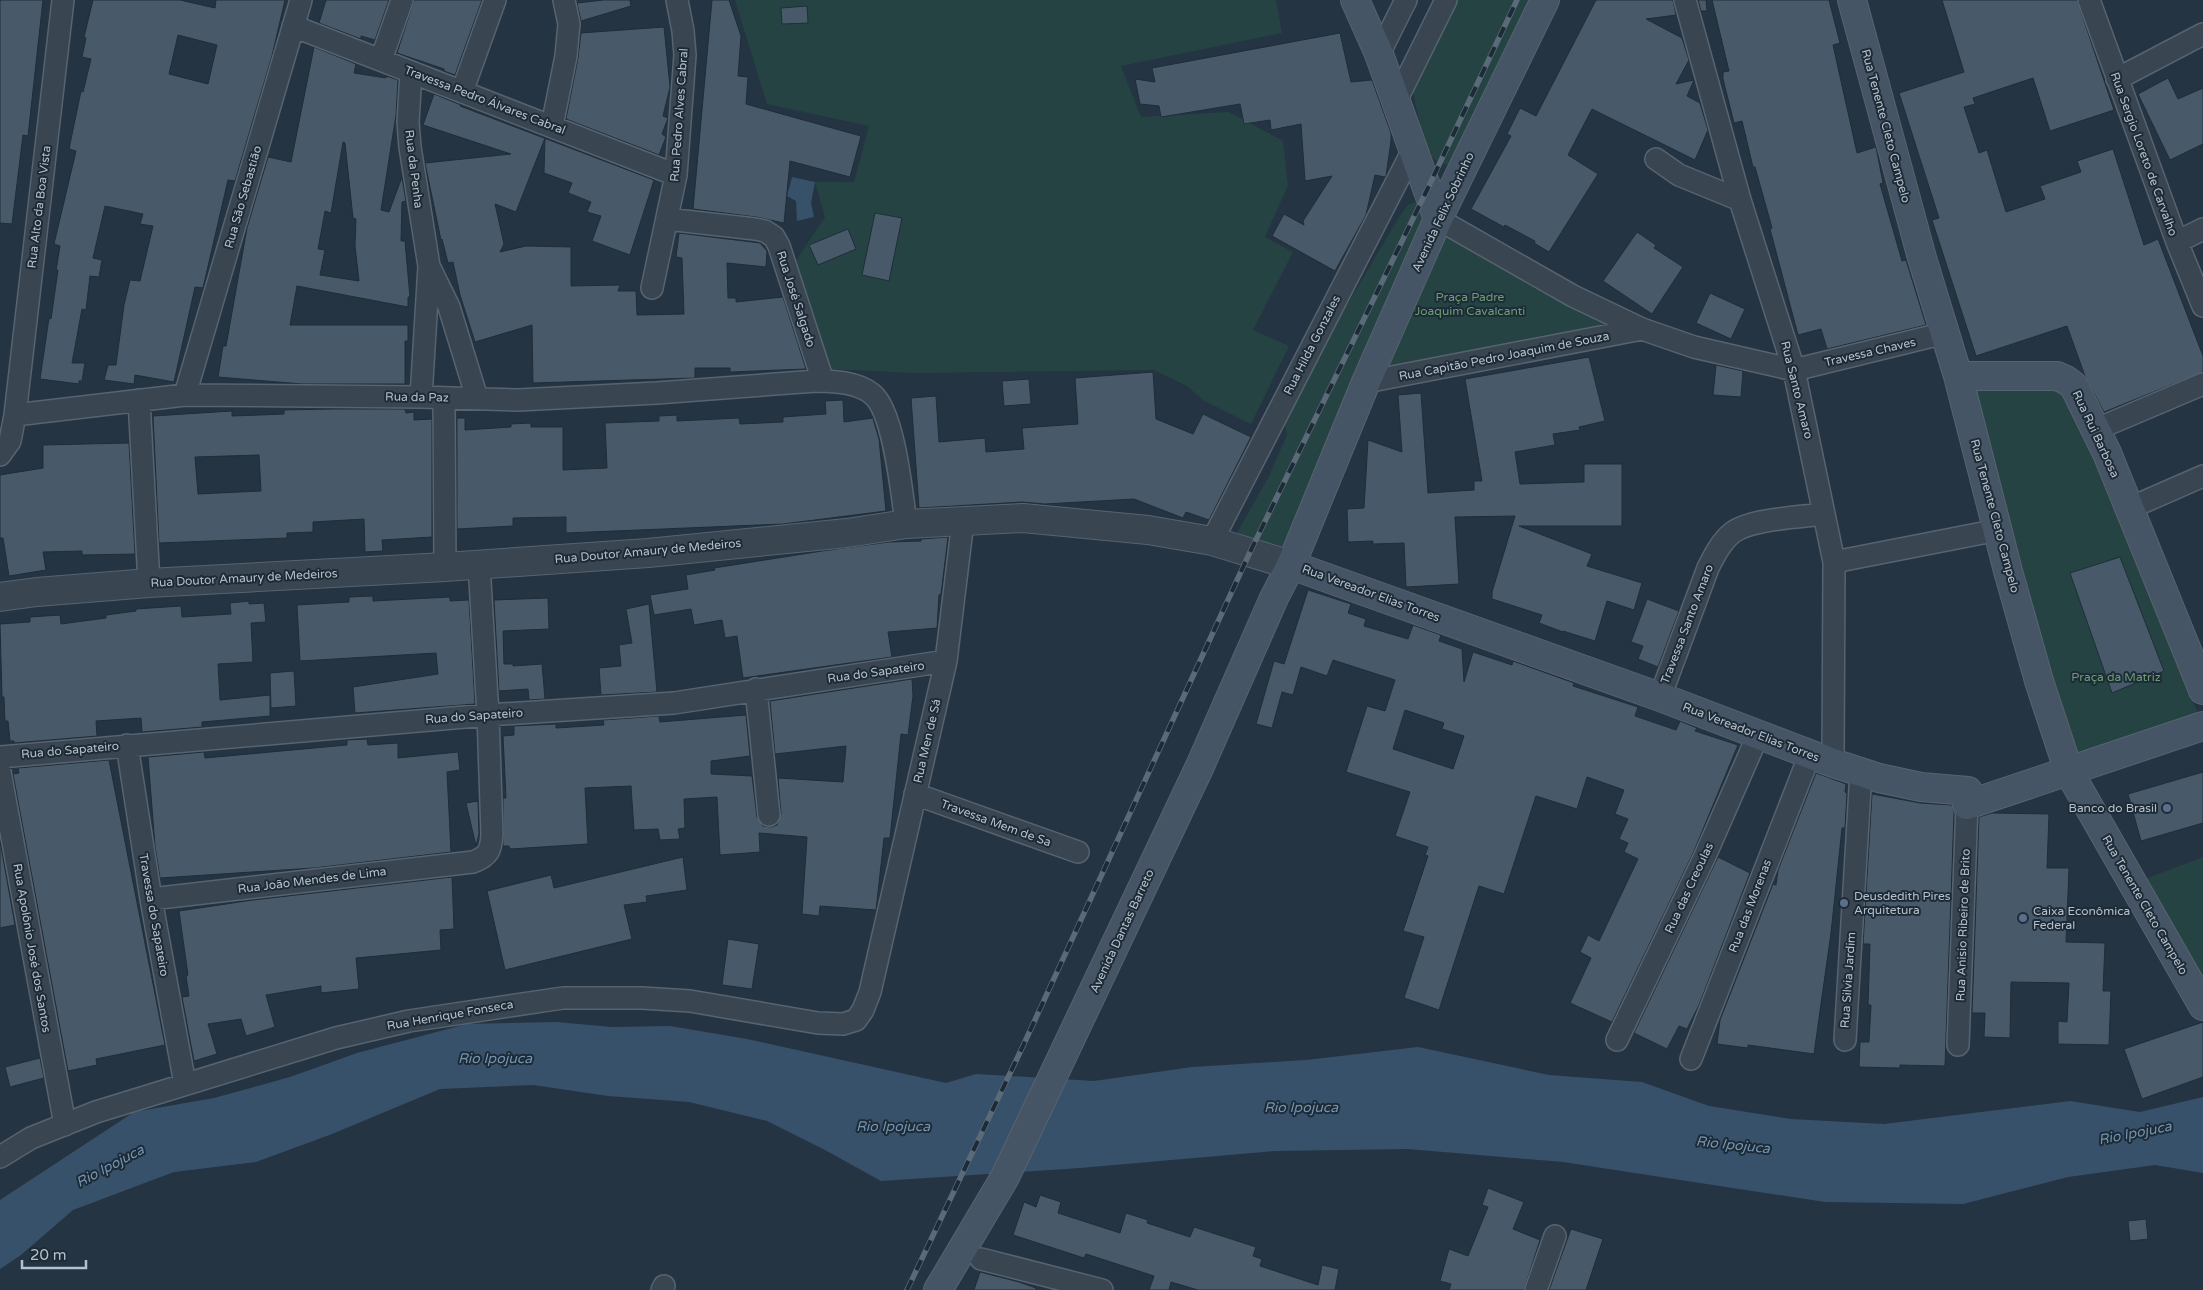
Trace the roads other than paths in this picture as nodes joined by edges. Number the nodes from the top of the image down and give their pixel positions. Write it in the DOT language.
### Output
graph roads {
  1 [pos="63,0"];
  2 [pos="301,0"];
  3 [pos="402,0"];
  4 [pos="495,0"];
  5 [pos="564,0"];
  6 [pos="677,0"];
  7 [pos="1355,0"];
  8 [pos="1406,0"];
  9 [pos="1446,0"];
  10 [pos="1545,0"];
  11 [pos="1685,0"];
  12 [pos="1852,0"];
  13 [pos="2089,0"];
  14 [pos="293,26"];
  15 [pos="2203,34"];
  16 [pos="1379,54"];
  17 [pos="382,60"];
  18 [pos="411,72"];
  19 [pos="2117,79"];
  20 [pos="462,92"];
  21 [pos="1396,101"];
  22 [pos="552,126"];
  23 [pos="1413,150"];
  24 [pos="1656,159"];
  25 [pos="676,175"];
  26 [pos="1740,200"];
  27 [pos="667,218"];
  28 [pos="1438,219"];
  29 [pos="2203,228"];
  30 [pos="2177,242"];
  31 [pos="429,266"];
  32 [pos="652,288"];
  33 [pos="2203,306"];
  34 [pos="1642,329"];
  35 [pos="1945,334"];
  36 [pos="1794,370"];
  37 [pos="1958,376"];
  38 [pos="823,381"];
  39 [pos="1366,382"];
  40 [pos="2203,384"];
  41 [pos="185,395"];
  42 [pos="421,397"];
  43 [pos="444,398"];
  44 [pos="477,398"];
  45 [pos="139,400"];
  46 [pos="15,415"];
  47 [pos="2096,430"];
  48 [pos="0,455"];
  49 [pos="2203,476"];
  50 [pos="2130,508"];
  51 [pos="1824,514"];
  52 [pos="963,520"];
  53 [pos="906,524"];
  54 [pos="1998,530"];
  55 [pos="1212,541"];
  56 [pos="1834,562"];
  57 [pos="479,564"];
  58 [pos="1291,565"];
  59 [pos="445,567"];
  60 [pos="150,583"];
  61 [pos="0,597"];
  62 [pos="946,661"];
  63 [pos="756,689"];
  64 [pos="2203,690"];
  65 [pos="1660,697"];
  66 [pos="488,715"];
  67 [pos="2203,726"];
  68 [pos="1758,735"];
  69 [pos="127,745"];
  70 [pos="0,757"];
  71 [pos="1822,758"];
  72 [pos="1861,771"];
  73 [pos="0,772"];
  74 [pos="2069,772"];
  75 [pos="915,794"];
  76 [pos="1967,806"];
  77 [pos="769,815"];
  78 [pos="1078,852"];
  79 [pos="151,899"];
  80 [pos="877,959"];
  81 [pos="2203,1006"];
  82 [pos="1617,1040"];
  83 [pos="1845,1040"];
  84 [pos="1958,1045"];
  85 [pos="1691,1058"];
  86 [pos="185,1084"];
  87 [pos="65,1125"];
  88 [pos="0,1157"];
  89 [pos="1555,1236"];
  90 [pos="982,1259"];
  91 [pos="1057,1285"];
  92 [pos="938,1290"];
  93 [pos="1102,1290"];
  94 [pos="1536,1290"];
  1 -- 46 [label="street, Rua Alto da Boa Vista"];
  2 -- 14 [label="street, Rua São Sebastião"];
  3 -- 17 [label="street"];
  4 -- 20 [label="street"];
  5 -- 22 [label="street"];
  6 -- 25 [label="street, Rua Pedro Alves Cabral"];
  7 -- 16 [label="main road"];
  8 -- 16 [label="street"];
  9 -- 21 [label="street"];
  10 -- 28 [label="main road, Avenida Felix Sobrinho"];
  11 -- 26 [label="street, Rua Santo Amaro"];
  12 -- 35 [label="main road, Rua Tenente Cleto Campelo"];
  13 -- 19 [label="street, Rua Sergio Loreto de Carvalho"];
  14 -- 17 [label="street, Travessa Pedro Álvares Cabral"];
  14 -- 41 [label="street, Rua São Sebastião"];
  15 -- 19 [label="street"];
  16 -- 21 [label="main road"];
  17 -- 18 [label="street, Travessa Pedro Álvares Cabral"];
  18 -- 20 [label="street, Travessa Pedro Álvares Cabral"];
  18 -- 31 [label="street, Rua da Penha"];
  19 -- 30 [label="street, Rua Sergio Loreto de Carvalho"];
  20 -- 22 [label="street, Travessa Pedro Álvares Cabral"];
  21 -- 23 [label="main road"];
  22 -- 25 [label="street, Travessa Pedro Álvares Cabral"];
  23 -- 28 [label="main road"];
  23 -- 55 [label="street, Rua Hilda Gonzales"];
  24 -- 26 [label="street"];
  25 -- 27 [label="street, Rua Pedro Alves Cabral"];
  26 -- 36 [label="street, Rua Santo Amaro"];
  27 -- 32 [label="street, Rua Pedro Alves Cabral"];
  27 -- 38 [label="street, Rua José Salgado"];
  28 -- 34 [label="street, Rua Capitão Pedro Joaquim de Souza"];
  28 -- 39 [label="main road, Avenida Felix Sobrinho"];
  29 -- 30 [label="street"];
  30 -- 33 [label="street, Rua Sergio Loreto de Carvalho"];
  31 -- 42 [label="street, Rua da Penha"];
  31 -- 44 [label="street, Rua da Penha"];
  34 -- 36 [label="street, Rua Capitão Pedro Joaquim de Souza"];
  34 -- 39 [label="street, Rua Capitão Pedro Joaquim de Souza"];
  35 -- 36 [label="street, Travessa Chaves"];
  35 -- 37 [label="main road, Rua Tenente Cleto Campelo"];
  36 -- 51 [label="street, Rua Santo Amaro"];
  37 -- 47 [label="main road, Rua Rui Barbosa"];
  37 -- 54 [label="main road, Rua Tenente Cleto Campelo"];
  38 -- 44 [label="street, Rua da Paz"];
  38 -- 53 [label="street, Rua da Paz"];
  39 -- 58 [label="main road, Avenida Felix Sobrinho"];
  40 -- 47 [label="street"];
  41 -- 42 [label="street, Rua da Paz"];
  41 -- 45 [label="street, Rua da Paz"];
  42 -- 43 [label="street, Rua da Paz"];
  43 -- 44 [label="street, Rua da Paz"];
  43 -- 59 [label="street"];
  45 -- 46 [label="street, Rua da Paz"];
  45 -- 60 [label="street"];
  46 -- 48 [label="street"];
  47 -- 50 [label="main road, Rua Rui Barbosa"];
  49 -- 50 [label="street"];
  50 -- 64 [label="main road, Rua Rui Barbosa"];
  51 -- 56 [label="street, Rua Santo Amaro"];
  51 -- 65 [label="street, Travessa Santo Amaro"];
  52 -- 53 [label="street, Rua Doutor Amaury de Medeiros"];
  52 -- 55 [label="street, Rua Doutor Amaury de Medeiros"];
  52 -- 62 [label="street, Rua Men de Sá"];
  53 -- 57 [label="street, Rua Doutor Amaury de Medeiros"];
  54 -- 56 [label="street"];
  54 -- 74 [label="main road, Rua Tenente Cleto Campelo"];
  55 -- 58 [label="street, Rua Doutor Amaury de Medeiros"];
  56 -- 71 [label="street, Rua Santo Amaro"];
  57 -- 59 [label="street, Rua Doutor Amaury de Medeiros"];
  57 -- 66 [label="street"];
  58 -- 65 [label="main road, Rua Vereador Elias Torres"];
  58 -- 92 [label="main road, Avenida Dantas Barreto"];
  59 -- 60 [label="street, Rua Doutor Amaury de Medeiros"];
  60 -- 61 [label="street, Rua Doutor Amaury de Medeiros"];
  62 -- 63 [label="street, Rua do Sapateiro"];
  62 -- 75 [label="street, Rua Men de Sá"];
  63 -- 66 [label="street, Rua do Sapateiro"];
  63 -- 77 [label="street"];
  65 -- 68 [label="main road, Rua Vereador Elias Torres"];
  66 -- 69 [label="street, Rua do Sapateiro"];
  66 -- 79 [label="street, Rua João Mendes de Lima"];
  67 -- 74 [label="main road"];
  68 -- 71 [label="main road, Rua Vereador Elias Torres"];
  68 -- 82 [label="street, Rua das Creoulas"];
  69 -- 70 [label="street, Rua do Sapateiro"];
  69 -- 79 [label="street, Travessa do Sapateiro"];
  71 -- 72 [label="main road, Rua Vereador Elias Torres"];
  71 -- 85 [label="street, Rua das Morenas"];
  72 -- 76 [label="main road, Rua Vereador Elias Torres"];
  72 -- 83 [label="street, Rua Silvia Jardim"];
  73 -- 87 [label="street, Rua Apolônio José dos Santos"];
  74 -- 76 [label="main road"];
  74 -- 81 [label="main road, Rua Tenente Cleto Campelo"];
  75 -- 78 [label="street, Travessa Mem de Sa"];
  75 -- 80 [label="street, Rua Men de Sá"];
  76 -- 84 [label="street, Rua Anisio Ribeiro de Brito"];
  79 -- 86 [label="street, Travessa do Sapateiro"];
  80 -- 86 [label="street, Rua Henrique Fonseca"];
  86 -- 87 [label="street, Rua Henrique Fonseca"];
  87 -- 88 [label="street, Rua Henrique Fonseca"];
  89 -- 94 [label="street"];
  90 -- 91 [label="street"];
  91 -- 93 [label="street"];
}
